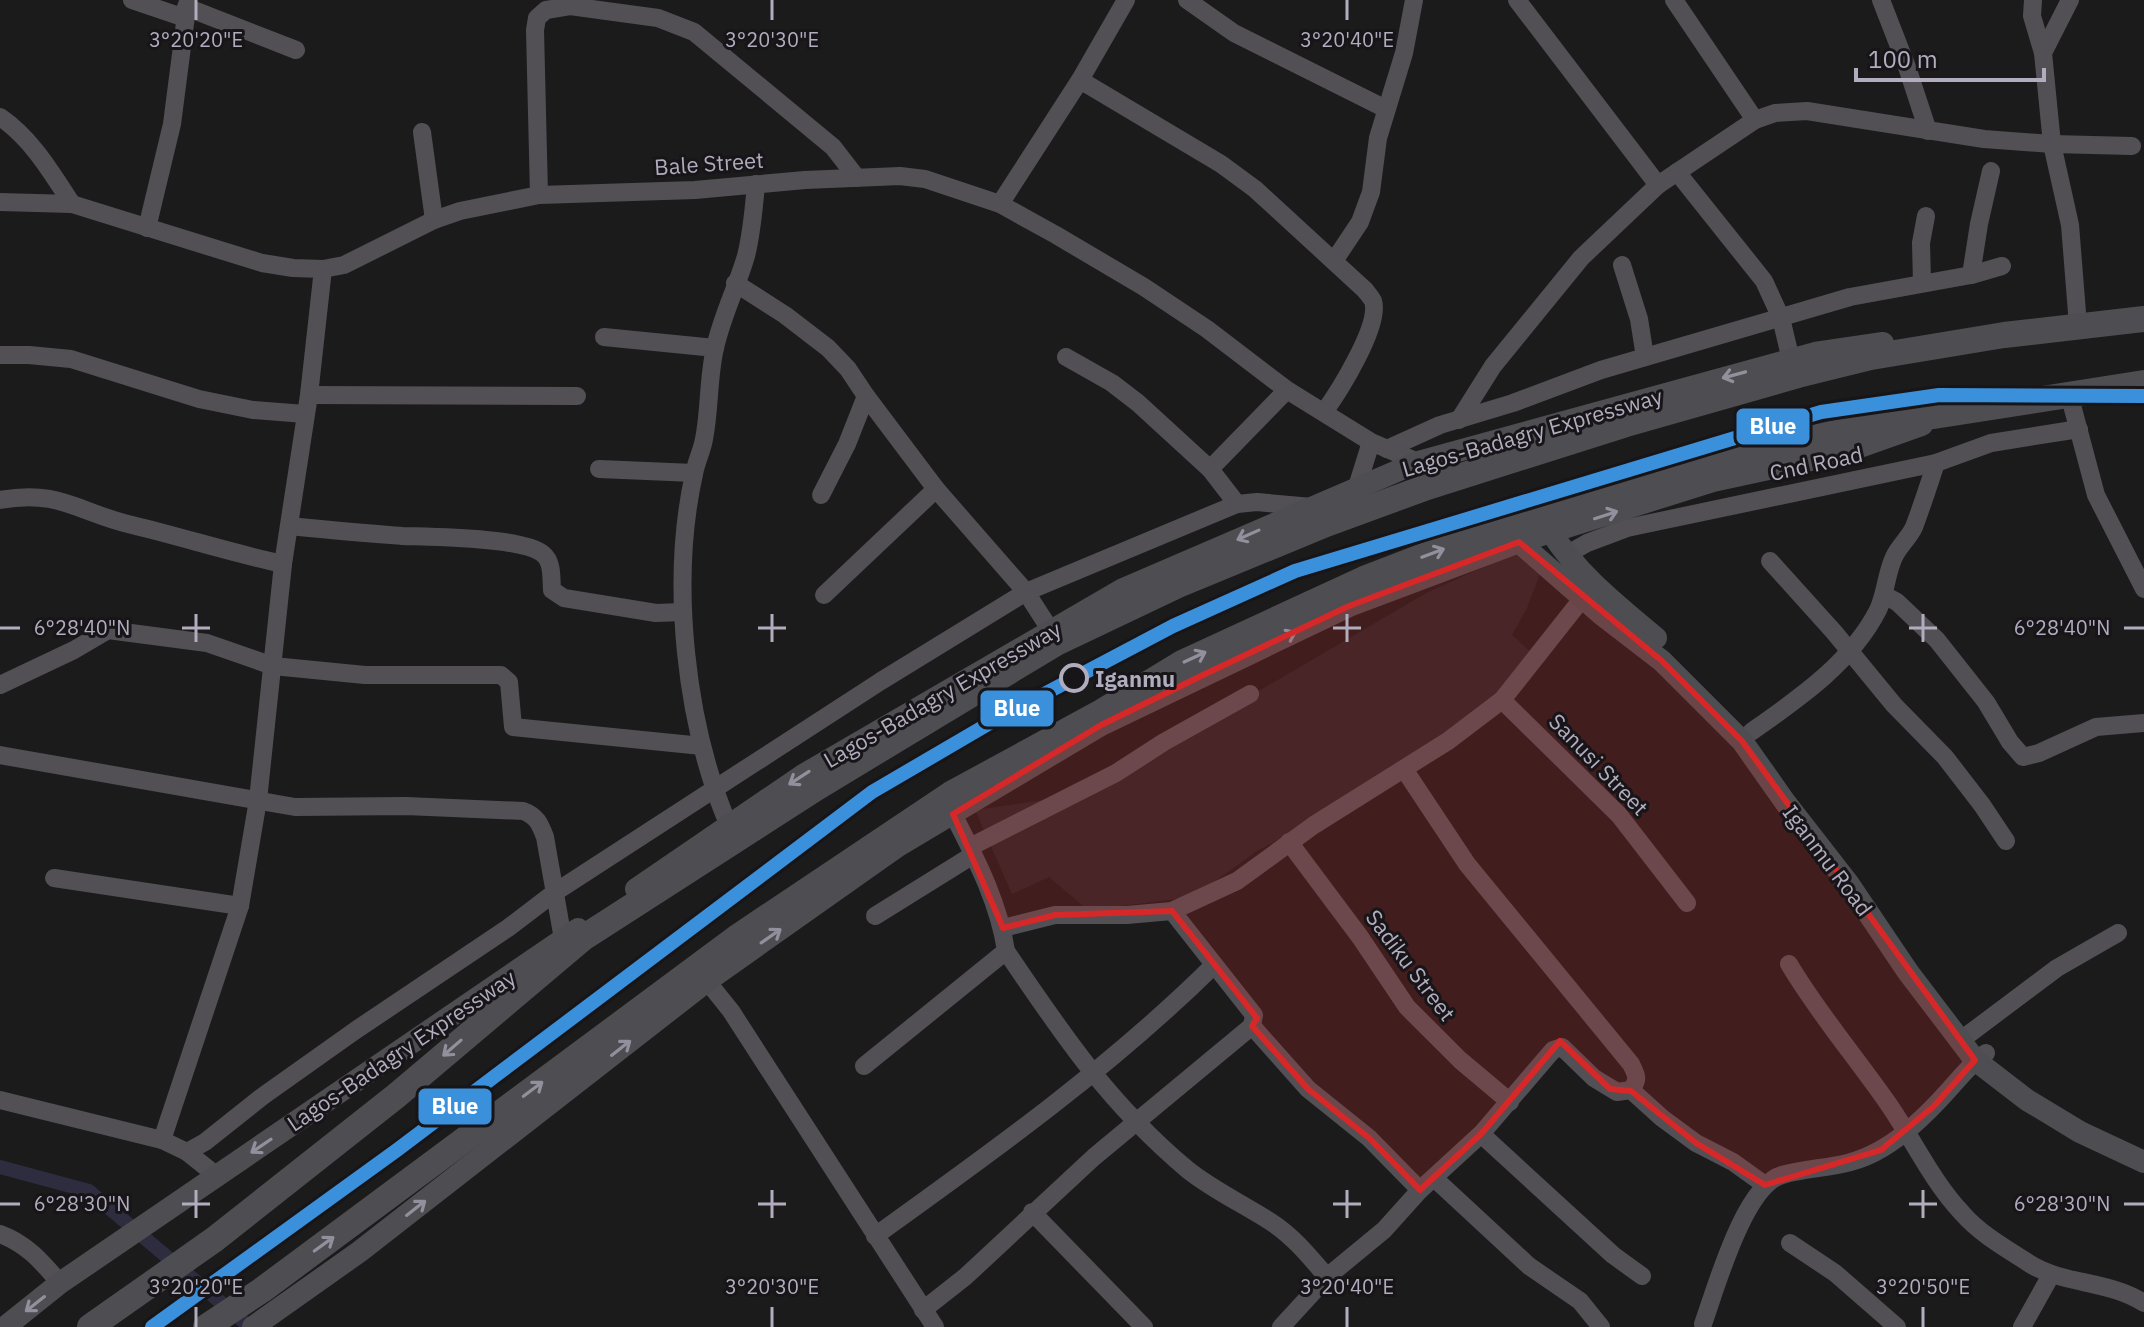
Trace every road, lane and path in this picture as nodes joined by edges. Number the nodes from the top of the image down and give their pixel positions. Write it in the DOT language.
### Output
graph roads {
  1 [pos="132,0"];
  2 [pos="1126,0"];
  3 [pos="1187,0"];
  4 [pos="1414,0"];
  5 [pos="1517,0"];
  6 [pos="1674,0"];
  7 [pos="1881,0"];
  8 [pos="2033,0"];
  9 [pos="2070,0"];
  10 [pos="570,3"];
  11 [pos="186,8"];
  12 [pos="296,50"];
  13 [pos="2043,53"];
  14 [pos="1080,80"];
  15 [pos="1386,109"];
  16 [pos="0,117"];
  17 [pos="1755,120"];
  18 [pos="1928,131"];
  19 [pos="422,132"];
  20 [pos="2052,144"];
  21 [pos="2132,146"];
  22 [pos="1991,171"];
  23 [pos="1677,172"];
  24 [pos="857,178"];
  25 [pos="756,184"];
  26 [pos="1658,185"];
  27 [pos="539,195"];
  28 [pos="0,202"];
  29 [pos="72,204"];
  30 [pos="1000,204"];
  31 [pos="1926,216"];
  32 [pos="434,220"];
  33 [pos="147,228"];
  34 [pos="1334,261"];
  35 [pos="1622,265"];
  36 [pos="2002,266"];
  37 [pos="323,269"];
  38 [pos="1971,275"];
  39 [pos="735,283"];
  40 [pos="1922,283"];
  41 [pos="1781,318"];
  42 [pos="2144,319"];
  43 [pos="2078,325"];
  44 [pos="2004,335"];
  45 [pos="604,337"];
  46 [pos="715,348"];
  47 [pos="0,355"];
  48 [pos="1066,357"];
  49 [pos="1645,357"];
  50 [pos="1791,360"];
  51 [pos="2144,383"];
  52 [pos="1287,390"];
  53 [pos="2069,394"];
  54 [pos="309,395"];
  55 [pos="577,396"];
  56 [pos="866,396"];
  57 [pos="1324,412"];
  58 [pos="305,414"];
  59 [pos="1940,415"];
  60 [pos="1459,420"];
  61 [pos="2079,429"];
  62 [pos="1379,446"];
  63 [pos="1418,462"];
  64 [pos="1936,463"];
  65 [pos="599,469"];
  66 [pos="1210,469"];
  67 [pos="694,473"];
  68 [pos="1357,487"];
  69 [pos="936,489"];
  70 [pos="821,495"];
  71 [pos="0,500"];
  72 [pos="1237,504"];
  73 [pos="1312,507"];
  74 [pos="290,526"];
  75 [pos="1551,532"];
  76 [pos="1519,542"];
  77 [pos="1566,555"];
  78 [pos="1770,561"];
  79 [pos="283,564"];
  80 [pos="2144,589"];
  81 [pos="1588,591"];
  82 [pos="1026,592"];
  83 [pos="824,595"];
  84 [pos="1884,595"];
  85 [pos="683,612"];
  86 [pos="1051,631"];
  87 [pos="1848,651"];
  88 [pos="273,666"];
  89 [pos="0,685"];
  90 [pos="1250,694"];
  91 [pos="1502,700"];
  92 [pos="2144,723"];
  93 [pos="1751,732"];
  94 [pos="702,746"];
  95 [pos="0,755"];
  96 [pos="1404,769"];
  97 [pos="713,789"];
  98 [pos="258,800"];
  99 [pos="953,814"];
  100 [pos="729,826"];
  101 [pos="2006,841"];
  102 [pos="1289,842"];
  103 [pos="971,851"];
  104 [pos="54,878"];
  105 [pos="554,893"];
  106 [pos="1687,903"];
  107 [pos="240,906"];
  108 [pos="1172,911"];
  109 [pos="875,916"];
  110 [pos="1003,928"];
  111 [pos="2118,933"];
  112 [pos="563,939"];
  113 [pos="1006,951"];
  114 [pos="1789,964"];
  115 [pos="1214,965"];
  116 [pos="707,981"];
  117 [pos="1252,1026"];
  118 [pos="1969,1034"];
  119 [pos="1981,1057"];
  120 [pos="864,1066"];
  121 [pos="1090,1072"];
  122 [pos="1631,1090"];
  123 [pos="0,1100"];
  124 [pos="1510,1102"];
  125 [pos="1137,1124"];
  126 [pos="1907,1132"];
  127 [pos="1481,1134"];
  128 [pos="162,1140"];
  129 [pos="2144,1148"];
  130 [pos="187,1152"];
  131 [pos="2144,1162"];
  132 [pos="217,1176"];
  133 [pos="1427,1184"];
  134 [pos="1765,1185"];
  135 [pos="1032,1212"];
  136 [pos="0,1234"];
  137 [pos="875,1236"];
  138 [pos="1790,1243"];
  139 [pos="2051,1275"];
  140 [pos="1642,1276"];
  141 [pos="1327,1277"];
  142 [pos="60,1283"];
  143 [pos="2143,1301"];
  144 [pos="923,1310"];
  145 [pos="1703,1324"];
  146 [pos="5,1327"];
  147 [pos="90,1327"];
  148 [pos="206,1327"];
  149 [pos="253,1327"];
  150 [pos="935,1327"];
  151 [pos="1144,1327"];
  152 [pos="1281,1327"];
  153 [pos="1601,1327"];
  154 [pos="1897,1327"];
  155 [pos="2022,1327"];
  1 -- 11 [label="street"];
  2 -- 14 [label="street"];
  3 -- 15 [label="street"];
  4 -- 15 [label="street"];
  5 -- 26 [label="street"];
  6 -- 17 [label="street"];
  7 -- 18 [label="street"];
  8 -- 13 [label="street"];
  9 -- 13 [label="street"];
  10 -- 24 [label="street"];
  10 -- 27 [label="street"];
  11 -- 12 [label="street"];
  11 -- 33 [label="street"];
  13 -- 20 [label="street"];
  14 -- 30 [label="street"];
  14 -- 34 [label="street"];
  15 -- 34 [label="street"];
  16 -- 29 [label="street"];
  17 -- 18 [label="street"];
  17 -- 23 [label="street"];
  18 -- 20 [label="street"];
  19 -- 32 [label="street"];
  20 -- 21 [label="street"];
  20 -- 43 [label="street"];
  22 -- 38 [label="street"];
  23 -- 26 [label="street"];
  23 -- 41 [label="street"];
  24 -- 25 [label="street, Bale Street"];
  24 -- 30 [label="street, Bale Street"];
  25 -- 27 [label="street, Bale Street"];
  25 -- 39 [label="street"];
  26 -- 60 [label="street"];
  27 -- 32 [label="street, Bale Street"];
  28 -- 29 [label="street, Bale Street"];
  29 -- 33 [label="street, Bale Street"];
  30 -- 52 [label="street, Bale Street"];
  31 -- 40 [label="street"];
  32 -- 37 [label="street, Bale Street"];
  33 -- 37 [label="street, Bale Street"];
  34 -- 57 [label="street"];
  35 -- 49 [label="street"];
  36 -- 38 [label="street"];
  37 -- 54 [label="street"];
  38 -- 40 [label="street"];
  39 -- 46 [label="street"];
  39 -- 56 [label="street"];
  40 -- 41 [label="street"];
  41 -- 49 [label="street"];
  41 -- 50 [label="street"];
  42 -- 43 [label="highway, Lagos-Badagry Expressway"];
  43 -- 44 [label="highway, Lagos-Badagry Expressway"];
  44 -- 50 [label="main road, Lagos-Badagry Expressway"];
  44 -- 147 [label="highway, Lagos-Badagry Expressway, one-way"];
  45 -- 46 [label="street"];
  46 -- 67 [label="street"];
  47 -- 58 [label="street"];
  48 -- 66 [label="street"];
  49 -- 60 [label="street"];
  50 -- 63 [label="main road, Lagos-Badagry Expressway, one-way"];
  51 -- 53 [label="highway"];
  52 -- 57 [label="street, Bale Street"];
  52 -- 66 [label="street"];
  53 -- 59 [label="highway"];
  53 -- 61 [label="street"];
  54 -- 55 [label="street"];
  54 -- 58 [label="street"];
  56 -- 69 [label="street"];
  56 -- 70 [label="street"];
  57 -- 62 [label="street, Bale Street"];
  58 -- 74 [label="street"];
  75 -- 59 [label="main road, one-way"];
  148 -- 59 [label="highway, one-way"];
  60 -- 62 [label="street"];
  61 -- 64 [label="street, Cnd Road"];
  61 -- 80 [label="street"];
  62 -- 63 [label="street, Bale Street"];
  62 -- 68 [label="street"];
  63 -- 68 [label="main road, Lagos-Badagry Expressway"];
  64 -- 77 [label="street, Cnd Road"];
  64 -- 84 [label="street"];
  65 -- 67 [label="street"];
  66 -- 72 [label="street"];
  67 -- 85 [label="street"];
  68 -- 73 [label="main road, Lagos-Badagry Expressway"];
  69 -- 82 [label="street"];
  69 -- 83 [label="street"];
  71 -- 79 [label="street"];
  72 -- 73 [label="street"];
  72 -- 82 [label="street"];
  73 -- 86 [label="main road, Lagos-Badagry Expressway, one-way"];
  74 -- 79 [label="street"];
  74 -- 85 [label="street"];
  75 -- 76 [label="main road"];
  75 -- 77 [label="main road, Iganmu Road"];
  76 -- 81 [label="main road, Iganmu Road"];
  99 -- 76 [label="main road, one-way"];
  77 -- 81 [label="main road, Iganmu Road"];
  78 -- 87 [label="street"];
  79 -- 88 [label="street"];
  81 -- 91 [label="street"];
  81 -- 93 [label="main road, Iganmu Road"];
  81 -- 119 [label="main road, Iganmu Road"];
  82 -- 86 [label="street"];
  82 -- 97 [label="street"];
  84 -- 87 [label="street"];
  84 -- 92 [label="street"];
  85 -- 94 [label="street"];
  86 -- 100 [label="main road, Lagos-Badagry Expressway, one-way"];
  87 -- 93 [label="street"];
  87 -- 101 [label="street"];
  88 -- 89 [label="street"];
  88 -- 94 [label="street"];
  88 -- 98 [label="street"];
  90 -- 103 [label="street"];
  91 -- 96 [label="street"];
  91 -- 106 [label="street, Sanusi Street"];
  93 -- 118 [label="main road, Iganmu Road"];
  94 -- 97 [label="street"];
  95 -- 98 [label="street"];
  96 -- 102 [label="street"];
  96 -- 122 [label="street"];
  97 -- 100 [label="street"];
  97 -- 105 [label="street"];
  98 -- 105 [label="street"];
  98 -- 107 [label="street"];
  99 -- 103 [label="street"];
  116 -- 99 [label="main road, one-way"];
  100 -- 112 [label="main road, Lagos-Badagry Expressway"];
  102 -- 108 [label="street"];
  102 -- 124 [label="street, Sadiku Street"];
  103 -- 109 [label="street"];
  103 -- 110 [label="street"];
  104 -- 107 [label="street"];
  105 -- 112 [label="street"];
  105 -- 130 [label="street"];
  107 -- 128 [label="street"];
  108 -- 110 [label="street"];
  108 -- 115 [label="street"];
  110 -- 113 [label="street"];
  111 -- 118 [label="street"];
  112 -- 132 [label="main road, Lagos-Badagry Expressway, one-way"];
  113 -- 120 [label="street"];
  113 -- 121 [label="street"];
  114 -- 126 [label="street"];
  115 -- 117 [label="street"];
  115 -- 121 [label="street"];
  116 -- 137 [label="street"];
  149 -- 116 [label="main road, one-way"];
  117 -- 125 [label="street"];
  117 -- 133 [label="street"];
  118 -- 119 [label="main road, Iganmu Road"];
  119 -- 126 [label="street"];
  119 -- 129 [label="main road, Iganmu Road"];
  119 -- 131 [label="main road, Iganmu Road"];
  121 -- 125 [label="street"];
  121 -- 137 [label="street"];
  122 -- 124 [label="street"];
  122 -- 134 [label="street"];
  123 -- 128 [label="street"];
  124 -- 127 [label="street"];
  125 -- 135 [label="street"];
  125 -- 141 [label="street"];
  126 -- 134 [label="street"];
  126 -- 139 [label="street"];
  127 -- 133 [label="street"];
  127 -- 140 [label="street"];
  128 -- 130 [label="street"];
  130 -- 132 [label="street"];
  132 -- 142 [label="main road, Lagos-Badagry Expressway"];
  133 -- 141 [label="street"];
  133 -- 153 [label="street"];
  134 -- 145 [label="street"];
  135 -- 144 [label="street"];
  135 -- 151 [label="street"];
  136 -- 142 [label="street"];
  137 -- 144 [label="street"];
  138 -- 154 [label="street"];
  139 -- 143 [label="street"];
  139 -- 155 [label="street"];
  141 -- 152 [label="street"];
  142 -- 146 [label="main road, Lagos-Badagry Expressway, one-way"];
  144 -- 150 [label="street"];
}
